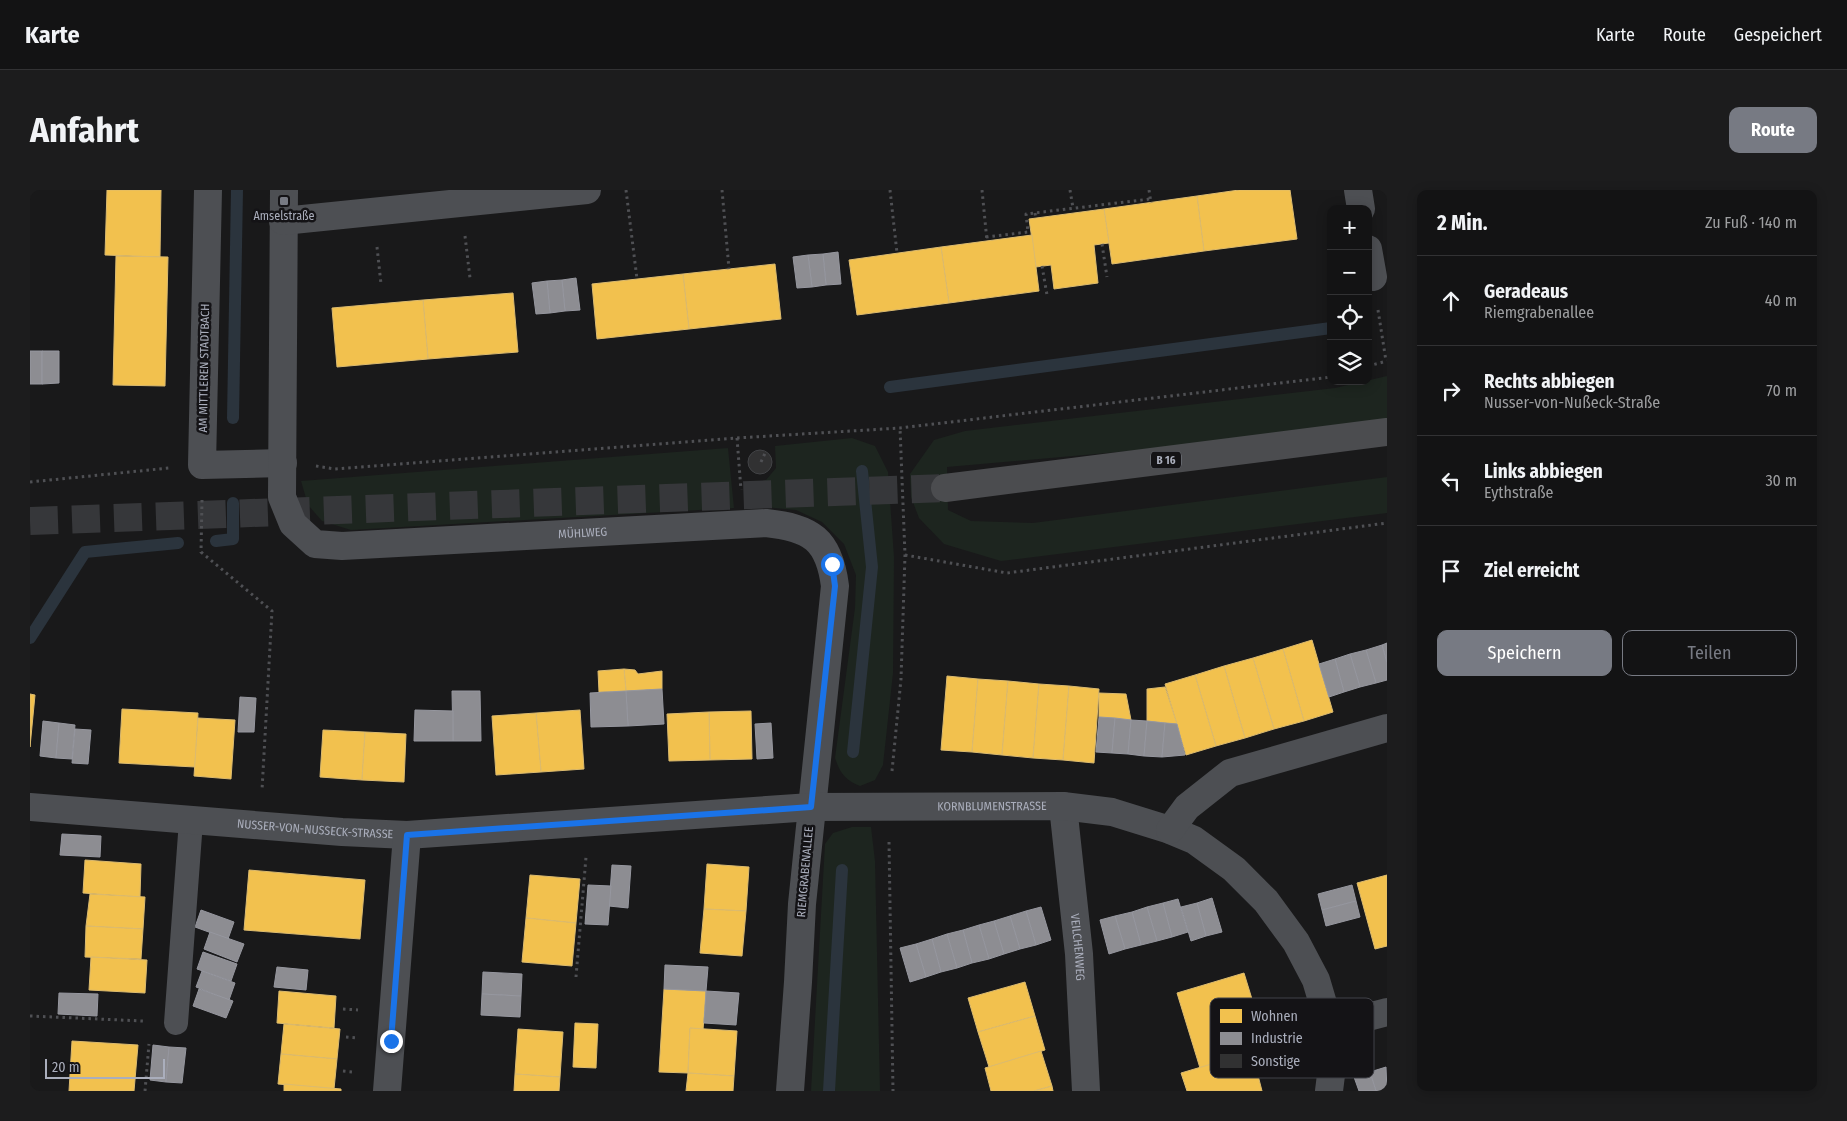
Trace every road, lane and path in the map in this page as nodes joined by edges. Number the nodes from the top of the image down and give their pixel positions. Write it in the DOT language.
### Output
graph roads {
  1 [pos="208,190"];
  2 [pos="284,190"];
  3 [pos="588,190"];
  4 [pos="626,190"];
  5 [pos="722,190"];
  6 [pos="890,190"];
  7 [pos="982,190"];
  8 [pos="1070,190"];
  9 [pos="1149,190"];
  10 [pos="1358,190"];
  11 [pos="462,203"];
  12 [pos="1098,205"];
  13 [pos="1360,205"];
  14 [pos="1073,208"];
  15 [pos="1098,210"];
  16 [pos="1036,213"];
  17 [pos="1036,218"];
  18 [pos="283,221"];
  19 [pos="1102,244"];
  20 [pos="1368,250"];
  21 [pos="897,253"];
  22 [pos="1042,266"];
  23 [pos="730,268"];
  24 [pos="1107,277"];
  25 [pos="1373,277"];
  26 [pos="470,278"];
  27 [pos="637,279"];
  28 [pos="1047,296"];
  29 [pos="1386,361"];
  30 [pos="1372,365"];
  31 [pos="1327,376"];
  32 [pos="900,428"];
  33 [pos="1387,432"];
  34 [pos="737,438"];
  35 [pos="766,451"];
  36 [pos="283,462"];
  37 [pos="761,462"];
  38 [pos="202,465"];
  39 [pos="30,482"];
  40 [pos="945,488"];
  41 [pos="744,524"];
  42 [pos="1387,524"];
  43 [pos="905,555"];
  44 [pos="832,564"];
  45 [pos="1387,728"];
  46 [pos="30,806"];
  47 [pos="1063,806"];
  48 [pos="811,807"];
  49 [pos="888,807"];
  50 [pos="191,821"];
  51 [pos="588,822"];
  52 [pos="260,824"];
  53 [pos="1170,830"];
  54 [pos="407,835"];
  55 [pos="576,977"];
  56 [pos="1321,998"];
  57 [pos="1387,1012"];
  58 [pos="1374,1015"];
  59 [pos="30,1016"];
  60 [pos="151,1021"];
  61 [pos="176,1022"];
  62 [pos="150,1038"];
  63 [pos="1331,1078"];
  64 [pos="144,1091"];
  65 [pos="387,1091"];
  66 [pos="790,1091"];
  67 [pos="893,1091"];
  68 [pos="1086,1091"];
  69 [pos="1329,1091"];
  1 -- 38 [label="street, AM MITTLEREN STADTBACH"];
  2 -- 18 [label="street"];
  3 -- 11 [label="street"];
  4 -- 27 [label="path"];
  5 -- 23 [label="path"];
  6 -- 21 [label="path"];
  7 -- 16 [label="path"];
  8 -- 14 [label="path"];
  9 -- 12 [label="path"];
  10 -- 13 [label="street"];
  11 -- 18 [label="street"];
  11 -- 26 [label="path"];
  12 -- 14 [label="path"];
  12 -- 15 [label="path"];
  14 -- 16 [label="path"];
  16 -- 17 [label="path"];
  18 -- 36 [label="street"];
  19 -- 24 [label="path"];
  20 -- 25 [label="street"];
  22 -- 28 [label="path"];
  25 -- 29 [label="path"];
  29 -- 30 [label="path"];
  31 -- 32 [label="path"];
  32 -- 34 [label="path"];
  32 -- 43 [label="path"];
  33 -- 40 [label="main road, B 16"];
  34 -- 36 [label="path"];
  34 -- 41 [label="path"];
  35 -- 37 [label="path"];
  36 -- 38 [label="street"];
  36 -- 41 [label="street, MÜHLWEG"];
  38 -- 39 [label="path"];
  38 -- 52 [label="path"];
  41 -- 44 [label="street, MÜHLWEG"];
  42 -- 43 [label="path"];
  43 -- 49 [label="path"];
  44 -- 48 [label="street, RIEMGRABENALLEE"];
  45 -- 53 [label="street"];
  46 -- 50 [label="street, NUSSER-VON-NUSSECK-STRASSE"];
  47 -- 49 [label="street, KORNBLUMENSTRASSE"];
  47 -- 53 [label="street, KORNBLUMENSTRASSE"];
  47 -- 68 [label="street, VEILCHENWEG"];
  48 -- 49 [label="street, KORNBLUMENSTRASSE"];
  48 -- 51 [label="street, NUSSER-VON-NUSSECK-STRASSE"];
  48 -- 66 [label="street, RIEMGRABENALLEE"];
  49 -- 67 [label="path"];
  50 -- 52 [label="street, NUSSER-VON-NUSSECK-STRASSE"];
  50 -- 61 [label="lane"];
  51 -- 54 [label="street, NUSSER-VON-NUSSECK-STRASSE"];
  51 -- 55 [label="path"];
  52 -- 54 [label="street, NUSSER-VON-NUSSECK-STRASSE"];
  53 -- 56 [label="street, KORNBLUMENSTRASSE"];
  54 -- 65 [label="street"];
  57 -- 58 [label="street"];
  59 -- 60 [label="path"];
  62 -- 64 [label="path"];
  63 -- 69 [label="street, KORNBLUMENSTRASSE"];
}
